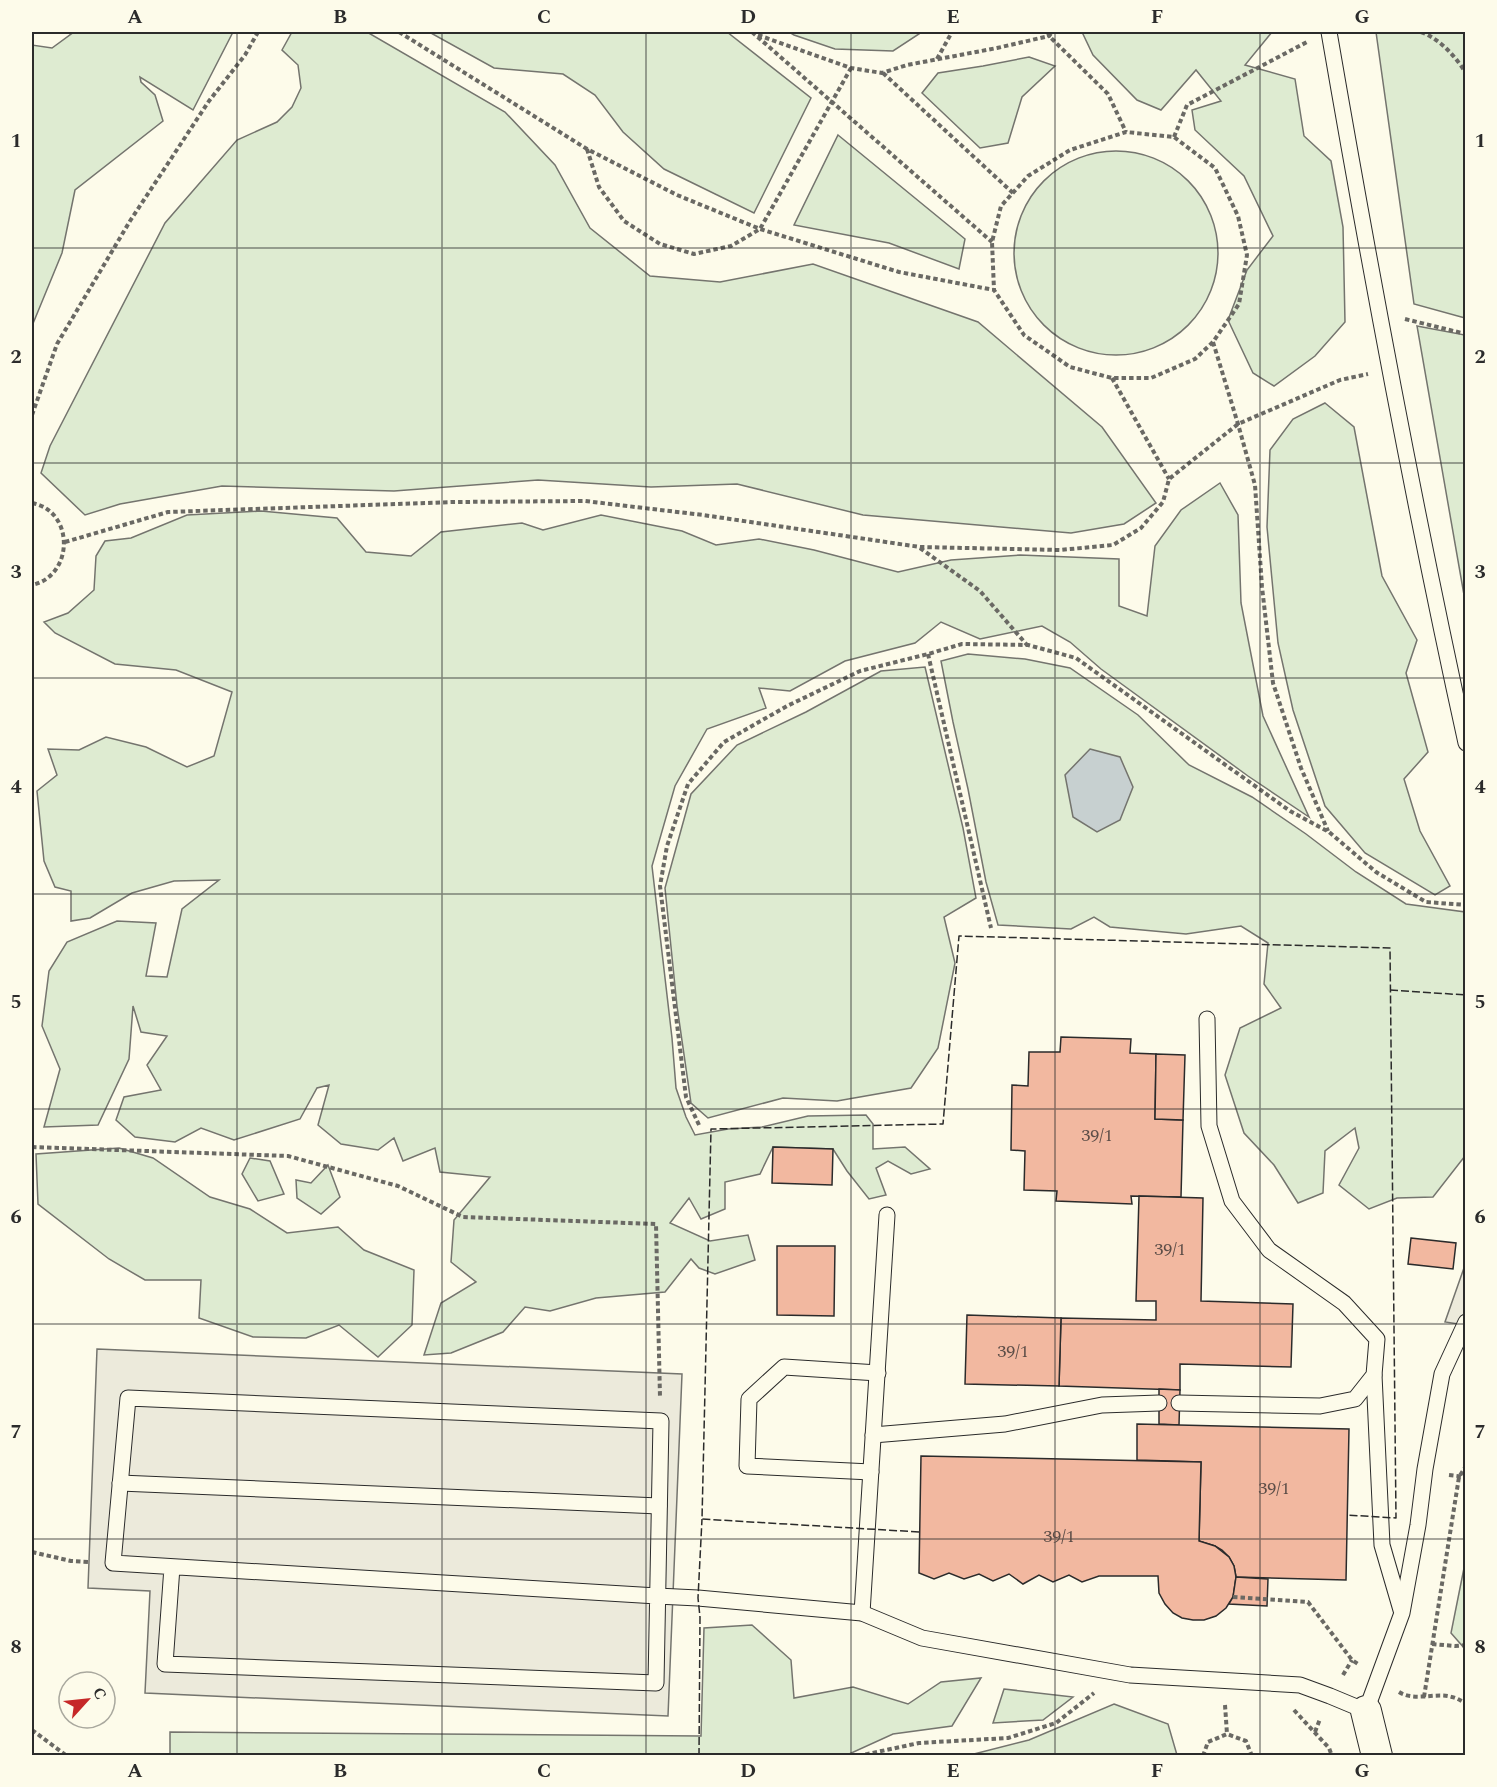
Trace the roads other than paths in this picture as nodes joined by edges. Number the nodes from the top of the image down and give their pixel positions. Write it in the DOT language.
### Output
graph roads {
  1 [pos="1322,34"];
  2 [pos="1466,743"];
  3 [pos="1207,1018"];
  4 [pos="887,1215"];
  5 [pos="1466,1322"];
  6 [pos="878,1373"];
  7 [pos="1374,1376"];
  8 [pos="1159,1403"];
  9 [pos="1179,1403"];
  10 [pos="873,1434"];
  11 [pos="871,1472"];
  12 [pos="120,1483"];
  13 [pos="659,1506"];
  14 [pos="172,1567"];
  15 [pos="657,1596"];
  16 [pos="862,1613"];
  17 [pos="1402,1613"];
  18 [pos="1366,1711"];
  19 [pos="1377,1755"];
  1 -- 2 [label="lane"];
  3 -- 7 [label="lane"];
  4 -- 6 [label="lane"];
  5 -- 17 [label="lane"];
  6 -- 10 [label="lane"];
  6 -- 11 [label="lane"];
  7 -- 9 [label="lane"];
  7 -- 17 [label="lane"];
  8 -- 10 [label="lane"];
  10 -- 11 [label="lane"];
  11 -- 16 [label="lane"];
  12 -- 13 [label="lane"];
  12 -- 13 [label="lane"];
  12 -- 14 [label="lane"];
  13 -- 15 [label="lane"];
  14 -- 15 [label="lane"];
  14 -- 15 [label="lane"];
  15 -- 16 [label="lane"];
  16 -- 18 [label="lane"];
  17 -- 18 [label="lane"];
  18 -- 19 [label="street"];
}
